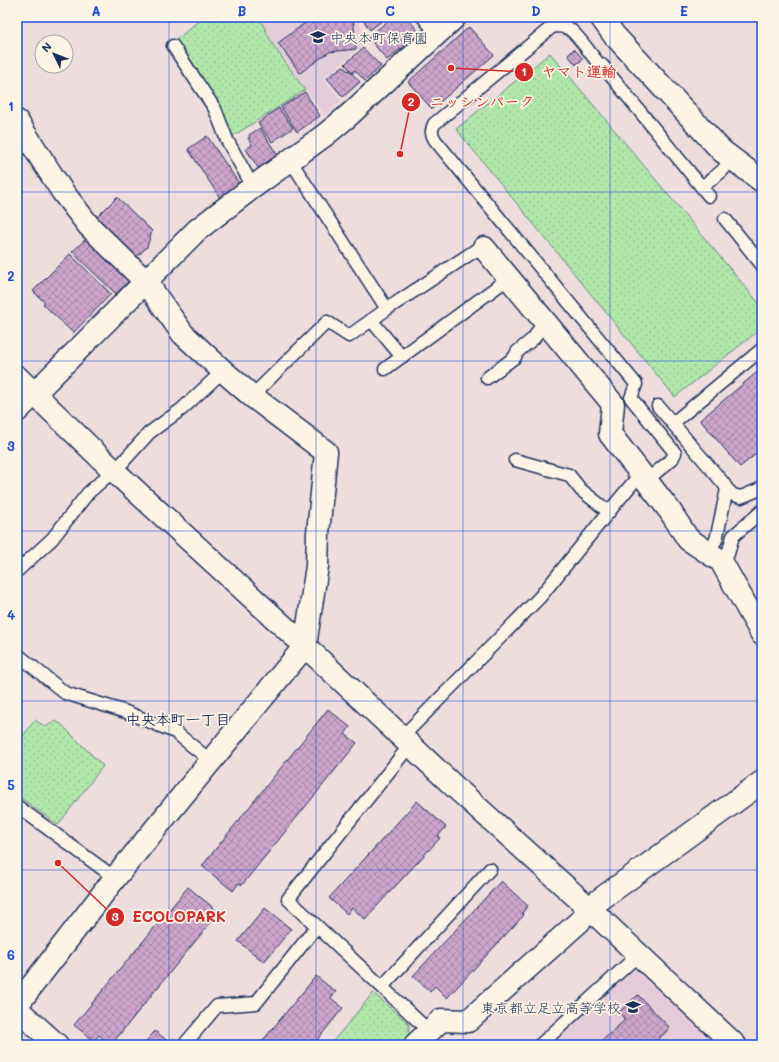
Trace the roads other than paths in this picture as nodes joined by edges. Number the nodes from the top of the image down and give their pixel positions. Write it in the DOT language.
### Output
graph roads {
  1 [pos="423,17"];
  2 [pos="455,17"];
  3 [pos="601,17"];
  4 [pos="437,34"];
  5 [pos="173,46"];
  6 [pos="17,121"];
  7 [pos="732,158"];
  8 [pos="290,160"];
  9 [pos="758,175"];
  10 [pos="253,187"];
  11 [pos="725,219"];
  12 [pos="484,248"];
  13 [pos="762,265"];
  14 [pos="509,278"];
  15 [pos="146,282"];
  16 [pos="387,309"];
  17 [pos="371,320"];
  18 [pos="546,323"];
  19 [pos="762,349"];
  20 [pos="402,357"];
  21 [pos="385,369"];
  22 [pos="223,371"];
  23 [pos="17,377"];
  24 [pos="488,378"];
  25 [pos="34,394"];
  26 [pos="252,396"];
  27 [pos="658,406"];
  28 [pos="17,411"];
  29 [pos="673,423"];
  30 [pos="515,460"];
  31 [pos="113,470"];
  32 [pos="644,476"];
  33 [pos="762,487"];
  34 [pos="727,489"];
  35 [pos="762,511"];
  36 [pos="609,512"];
  37 [pos="715,557"];
  38 [pos="17,571"];
  39 [pos="762,634"];
  40 [pos="305,646"];
  41 [pos="17,654"];
  42 [pos="406,741"];
  43 [pos="211,761"];
  44 [pos="759,788"];
  45 [pos="17,806"];
  46 [pos="490,869"];
  47 [pos="115,878"];
  48 [pos="590,910"];
  49 [pos="317,926"];
  50 [pos="638,954"];
  51 [pos="382,987"];
  52 [pos="17,1005"];
  53 [pos="17,1009"];
  54 [pos="422,1038"];
  55 [pos="57,1045"];
  56 [pos="184,1045"];
  57 [pos="540,1045"];
  58 [pos="735,1045"];
  1 -- 4 [label="lane"];
  2 -- 4 [label="street"];
  3 -- 7 [label="street"];
  4 -- 8 [label="street"];
  5 -- 10 [label="lane"];
  6 -- 15 [label="street"];
  7 -- 9 [label="street"];
  7 -- 32 [label="lane"];
  8 -- 10 [label="street"];
  8 -- 16 [label="lane"];
  10 -- 15 [label="street"];
  11 -- 13 [label="lane"];
  12 -- 14 [label="street"];
  12 -- 16 [label="lane"];
  14 -- 18 [label="street"];
  14 -- 20 [label="lane"];
  15 -- 22 [label="street"];
  15 -- 25 [label="street"];
  16 -- 17 [label="lane"];
  17 -- 20 [label="lane"];
  17 -- 26 [label="lane"];
  18 -- 24 [label="lane"];
  18 -- 32 [label="street"];
  19 -- 29 [label="lane"];
  20 -- 21 [label="lane"];
  22 -- 26 [label="street"];
  22 -- 31 [label="lane"];
  23 -- 25 [label="street"];
  25 -- 28 [label="street"];
  25 -- 31 [label="street"];
  26 -- 40 [label="street"];
  27 -- 29 [label="lane"];
  29 -- 34 [label="lane"];
  30 -- 36 [label="lane"];
  31 -- 38 [label="lane"];
  31 -- 40 [label="street"];
  32 -- 36 [label="lane"];
  32 -- 37 [label="street"];
  33 -- 34 [label="lane"];
  34 -- 37 [label="lane"];
  35 -- 37 [label="lane"];
  36 -- 42 [label="lane"];
  37 -- 39 [label="street"];
  40 -- 42 [label="street"];
  40 -- 43 [label="street"];
  41 -- 43 [label="lane"];
  42 -- 48 [label="street"];
  42 -- 49 [label="lane"];
  43 -- 47 [label="street"];
  44 -- 48 [label="street"];
  45 -- 47 [label="lane"];
  46 -- 51 [label="lane"];
  47 -- 52 [label="street"];
  48 -- 50 [label="street"];
  48 -- 54 [label="street"];
  49 -- 51 [label="lane"];
  49 -- 56 [label="lane"];
  50 -- 57 [label="lane"];
  50 -- 58 [label="street"];
  51 -- 54 [label="lane"];
  53 -- 55 [label="street"];
}
